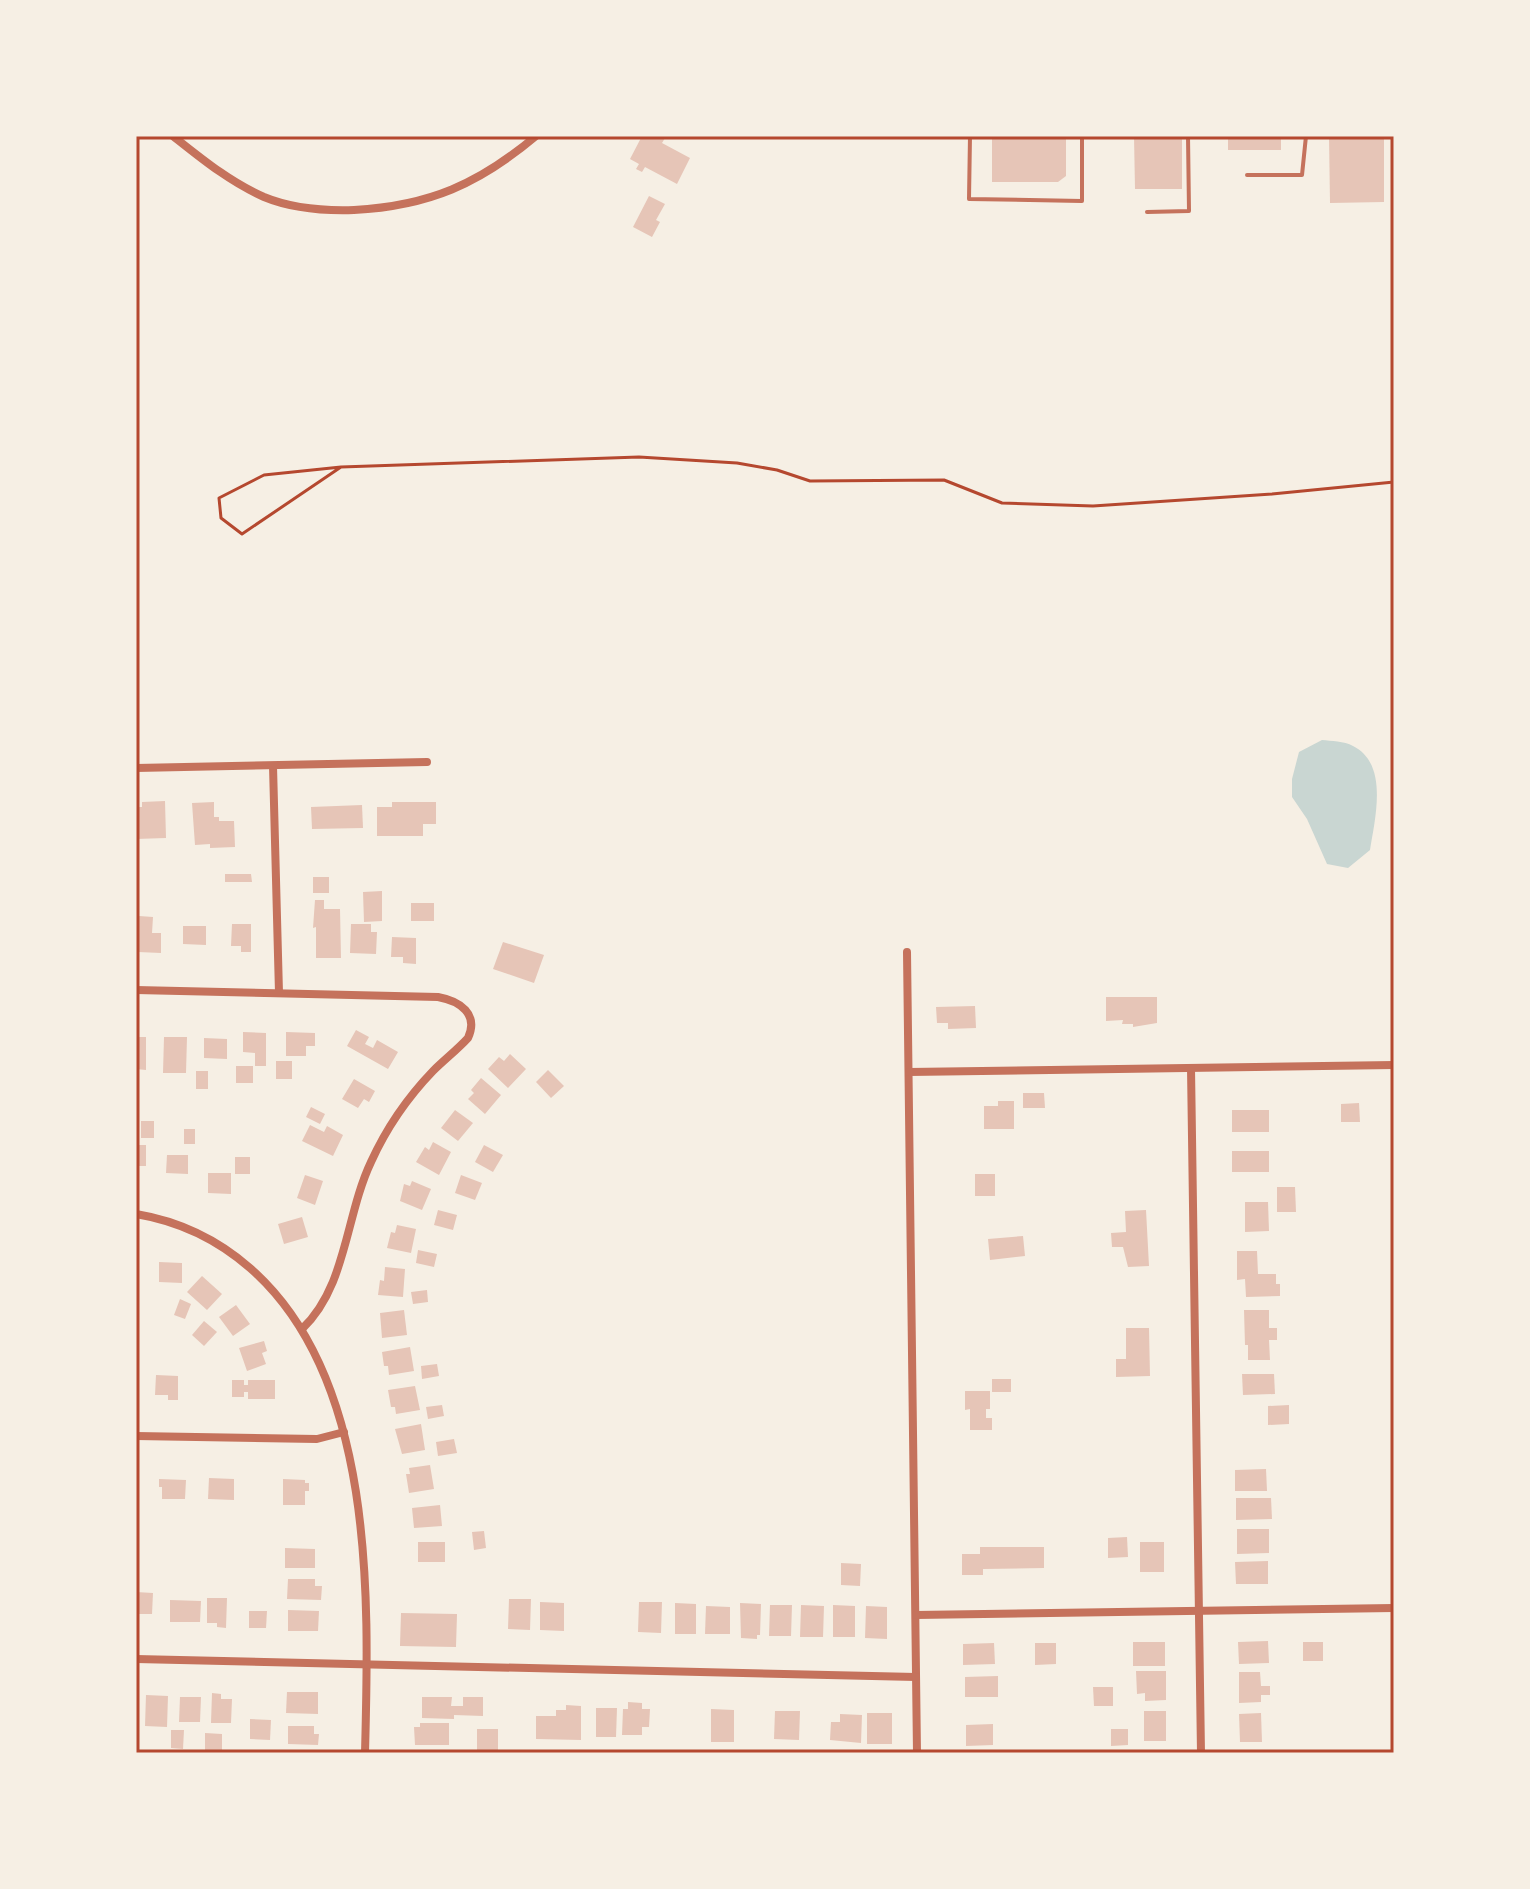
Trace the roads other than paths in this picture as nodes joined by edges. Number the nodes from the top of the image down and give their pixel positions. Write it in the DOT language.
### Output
graph roads {
  1 [pos="173,136"];
  2 [pos="536,136"];
  3 [pos="970,136"];
  4 [pos="1082,136"];
  5 [pos="1188,136"];
  6 [pos="1306,136"];
  7 [pos="1247,175"];
  8 [pos="1147,212"];
  9 [pos="427,762"];
  10 [pos="273,766"];
  11 [pos="136,768"];
  12 [pos="907,952"];
  13 [pos="136,990"];
  14 [pos="279,993"];
  15 [pos="1394,1065"];
  16 [pos="1191,1068"];
  17 [pos="909,1072"];
  18 [pos="136,1214"];
  19 [pos="302,1329"];
  20 [pos="344,1432"];
  21 [pos="136,1436"];
  22 [pos="1394,1608"];
  23 [pos="1200,1611"];
  24 [pos="916,1615"];
  25 [pos="136,1659"];
  26 [pos="366,1664"];
  27 [pos="916,1677"];
  28 [pos="365,1753"];
  29 [pos="917,1753"];
  30 [pos="1201,1753"];
  1 -- 2 [label="street"];
  3 -- 4 [label="lane"];
  5 -- 8 [label="lane"];
  6 -- 7 [label="lane"];
  9 -- 10 [label="street"];
  10 -- 11 [label="street"];
  10 -- 14 [label="street"];
  12 -- 17 [label="street"];
  13 -- 14 [label="street"];
  14 -- 19 [label="street"];
  15 -- 16 [label="street"];
  16 -- 17 [label="street"];
  16 -- 23 [label="street"];
  17 -- 24 [label="street"];
  18 -- 19 [label="street"];
  19 -- 20 [label="street"];
  20 -- 21 [label="street"];
  20 -- 26 [label="street"];
  22 -- 23 [label="street"];
  23 -- 24 [label="street"];
  23 -- 30 [label="street"];
  24 -- 27 [label="street"];
  25 -- 26 [label="street"];
  26 -- 27 [label="street"];
  26 -- 28 [label="street"];
  27 -- 29 [label="street"];
}
